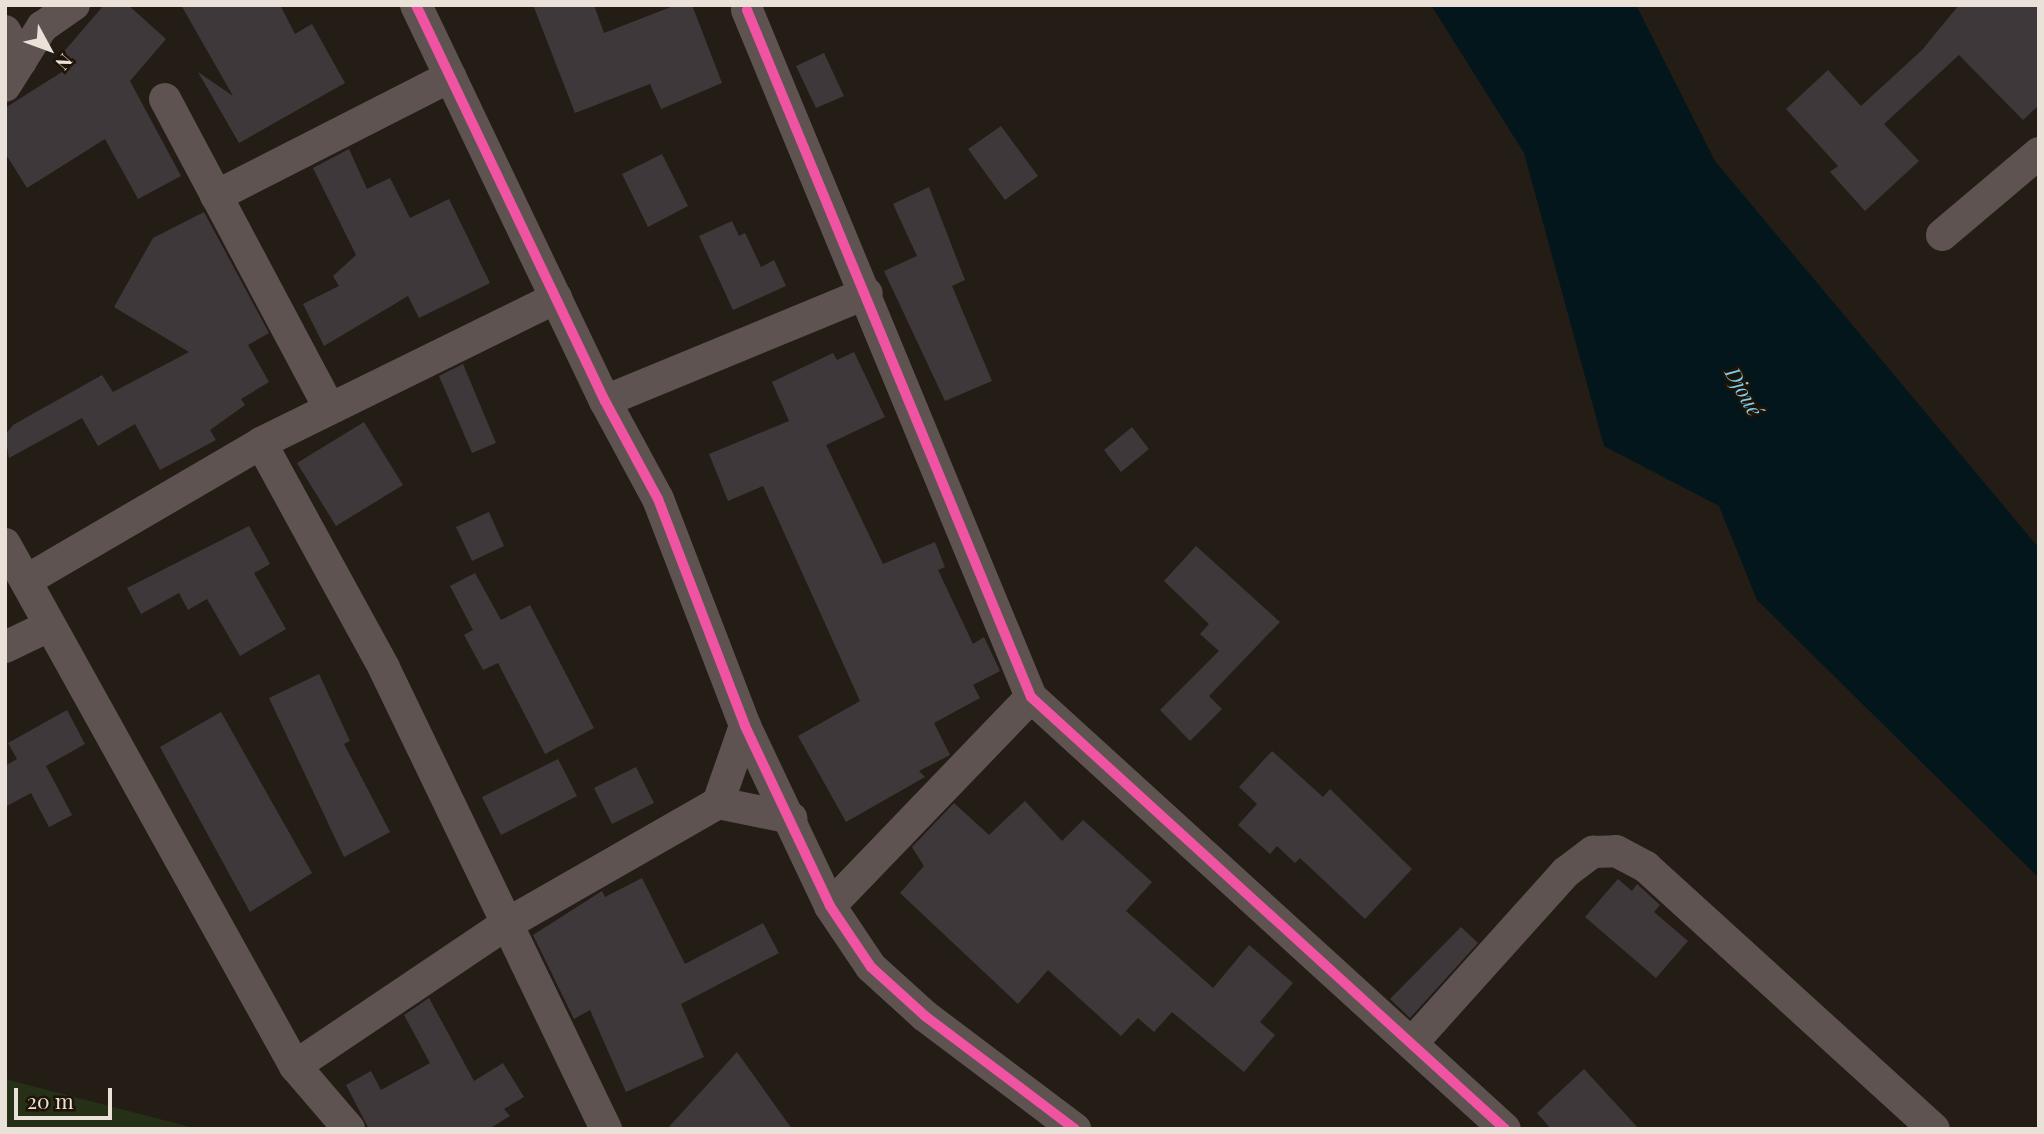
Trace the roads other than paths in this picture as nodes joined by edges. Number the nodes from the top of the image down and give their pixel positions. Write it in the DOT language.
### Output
graph roads {
  1 [pos="74,5"];
  2 [pos="416,5"];
  3 [pos="747,10"];
  4 [pos="5,31"];
  5 [pos="13,73"];
  6 [pos="450,77"];
  7 [pos="165,99"];
  8 [pos="2039,153"];
  9 [pos="216,196"];
  10 [pos="1942,235"];
  11 [pos="867,293"];
  12 [pos="556,298"];
  13 [pos="605,401"];
  14 [pos="329,408"];
  15 [pos="261,443"];
  16 [pos="5,544"];
  17 [pos="27,580"];
  18 [pos="49,626"];
  19 [pos="5,647"];
  20 [pos="1031,697"];
  21 [pos="745,726"];
  22 [pos="718,803"];
  23 [pos="791,818"];
  24 [pos="830,906"];
  25 [pos="505,925"];
  26 [pos="1412,1043"];
  27 [pos="295,1066"];
  28 [pos="349,1129"];
  29 [pos="606,1129"];
  30 [pos="1075,1129"];
  31 [pos="1505,1129"];
  32 [pos="1934,1129"];
  1 -- 5 [label="street"];
  2 -- 6 [label="street"];
  3 -- 11 [label="street"];
  4 -- 5 [label="street"];
  6 -- 9 [label="street"];
  6 -- 12 [label="street"];
  7 -- 9 [label="street"];
  8 -- 10 [label="street"];
  9 -- 14 [label="street"];
  11 -- 13 [label="street"];
  11 -- 20 [label="street"];
  12 -- 13 [label="street"];
  12 -- 14 [label="street"];
  13 -- 21 [label="street"];
  14 -- 15 [label="street"];
  15 -- 17 [label="street"];
  15 -- 25 [label="street"];
  16 -- 17 [label="street"];
  17 -- 18 [label="street"];
  18 -- 19 [label="street"];
  18 -- 27 [label="street"];
  20 -- 24 [label="street"];
  20 -- 26 [label="street"];
  21 -- 22 [label="street"];
  21 -- 23 [label="street"];
  22 -- 23 [label="street"];
  22 -- 25 [label="street"];
  23 -- 24 [label="street"];
  24 -- 30 [label="street"];
  25 -- 27 [label="street"];
  25 -- 29 [label="street"];
  26 -- 31 [label="street"];
  26 -- 32 [label="street"];
  27 -- 28 [label="street"];
}
